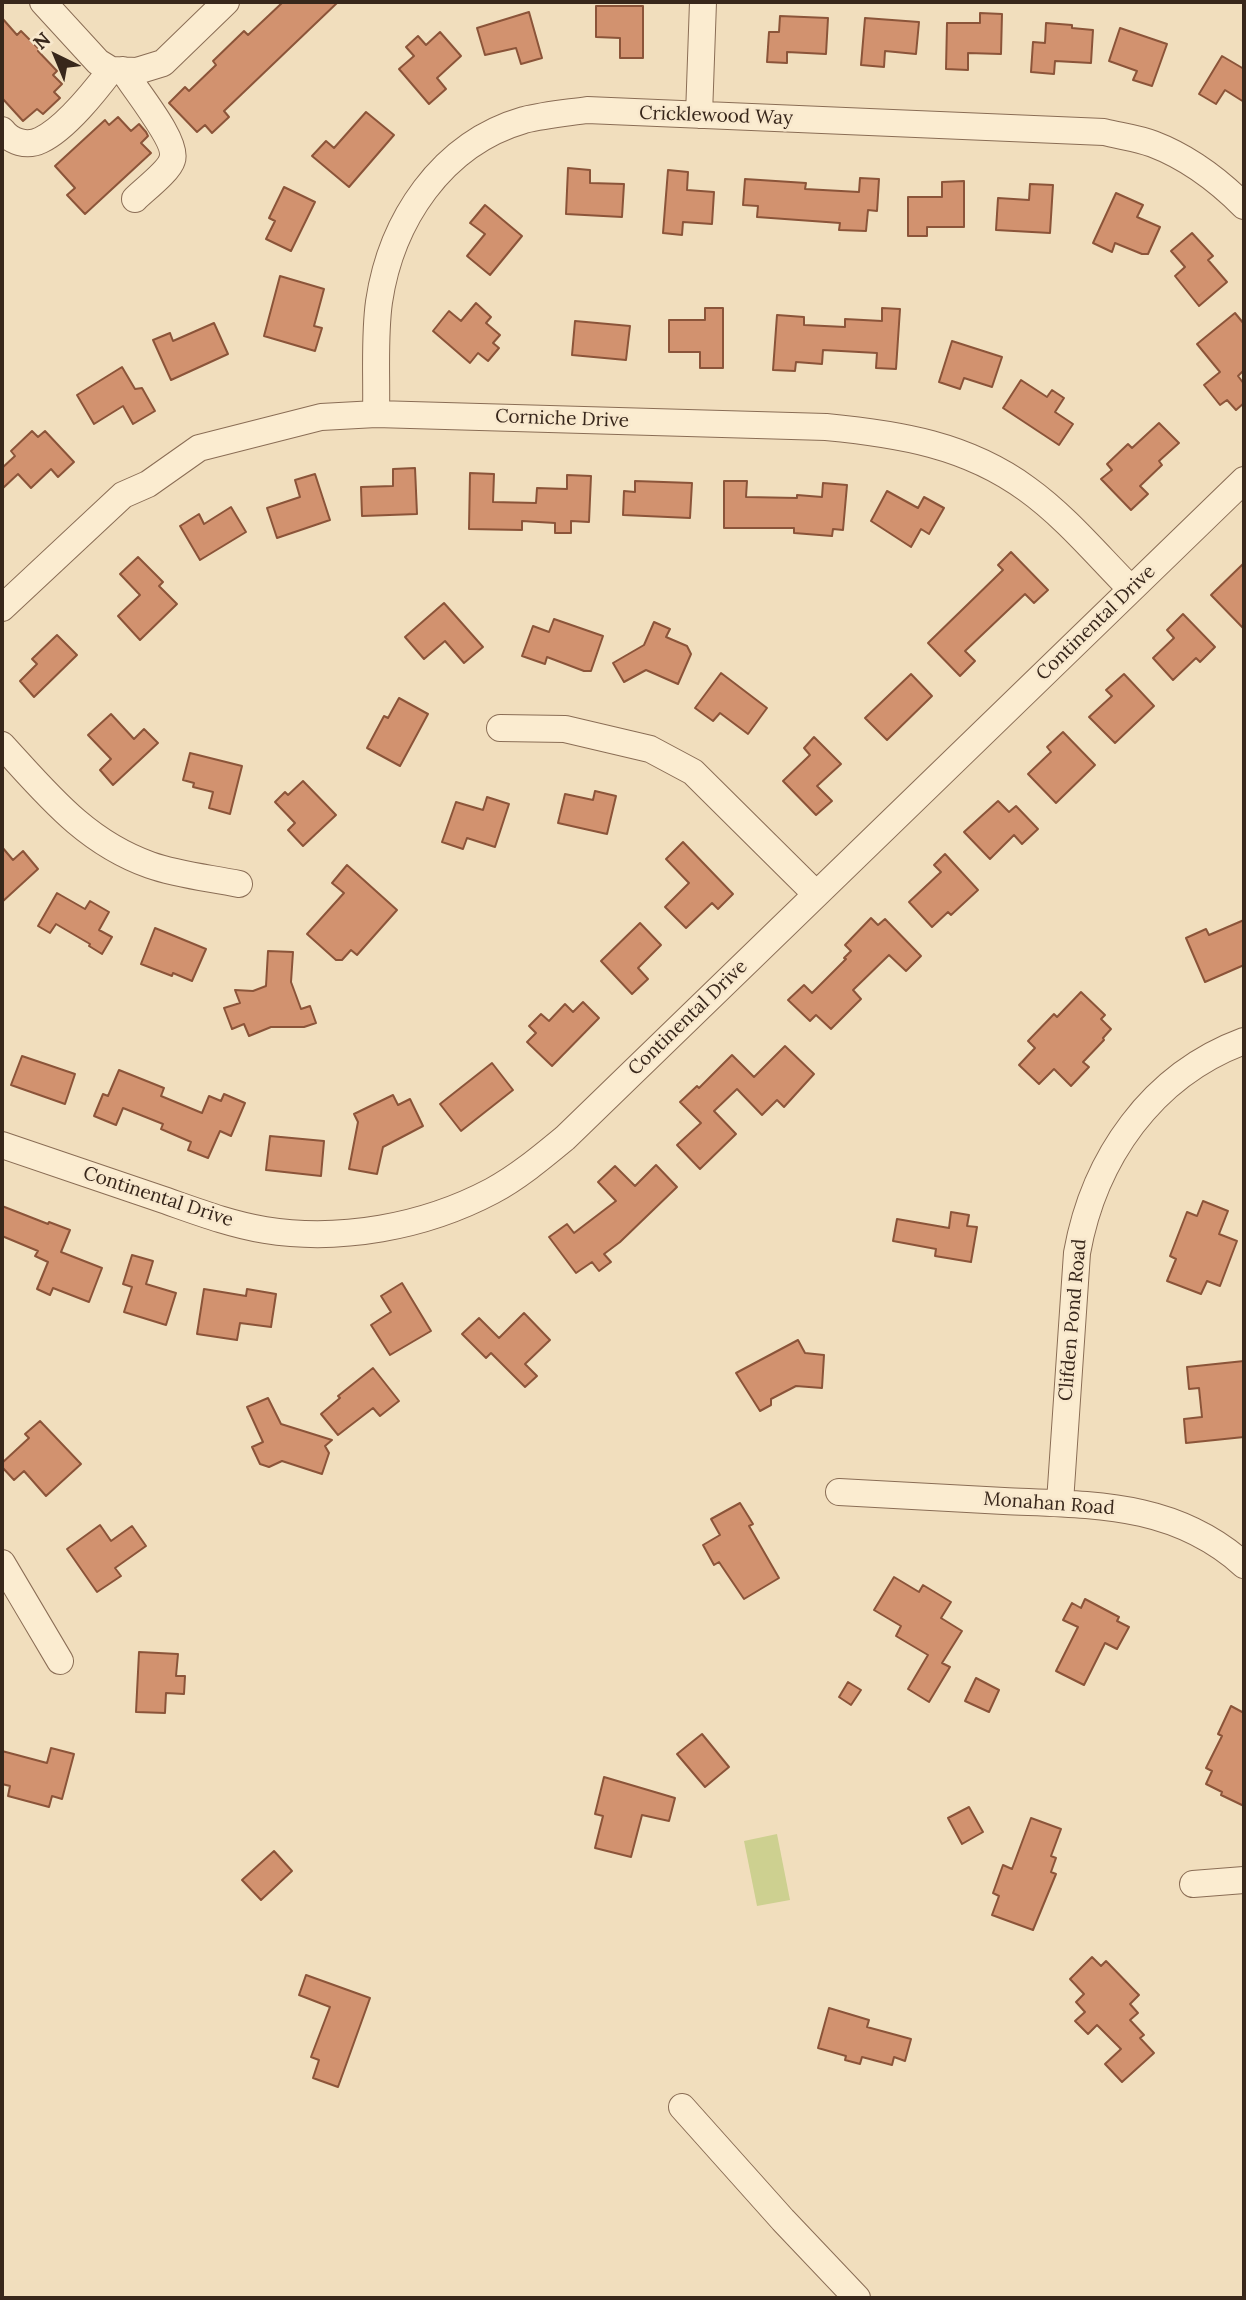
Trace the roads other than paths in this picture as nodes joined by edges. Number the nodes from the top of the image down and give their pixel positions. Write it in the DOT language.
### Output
graph roads {
  1 [pos="43,2"];
  2 [pos="226,2"];
  3 [pos="703,2"];
  4 [pos="117,70"];
  5 [pos="699,115"];
  6 [pos="2,130"];
  7 [pos="135,199"];
  8 [pos="1244,206"];
  9 [pos="376,414"];
  10 [pos="1244,480"];
  11 [pos="1131,589"];
  12 [pos="2,608"];
  13 [pos="500,728"];
  14 [pos="2,745"];
  15 [pos="239,884"];
  16 [pos="815,893"];
  17 [pos="1244,1041"];
  18 [pos="2,1145"];
  19 [pos="839,1492"];
  20 [pos="1060,1502"];
  21 [pos="2,1563"];
  22 [pos="1244,1565"];
  23 [pos="60,1661"];
  24 [pos="1244,1880"];
  25 [pos="1193,1884"];
  26 [pos="682,2107"];
  27 [pos="857,2298"];
  1 -- 4 [label="street"];
  2 -- 4 [label="street"];
  3 -- 5 [label="street"];
  4 -- 6 [label="street"];
  4 -- 7 [label="street"];
  5 -- 8 [label="street, Cricklewood Way"];
  5 -- 9 [label="street, Cricklewood Way"];
  9 -- 11 [label="street, Corniche Drive"];
  9 -- 12 [label="street, Corniche Drive"];
  10 -- 11 [label="street, Continental Drive"];
  11 -- 16 [label="street, Continental Drive"];
  13 -- 16 [label="street"];
  14 -- 15 [label="street"];
  16 -- 18 [label="street, Continental Drive"];
  17 -- 20 [label="street, Clifden Pond Road"];
  19 -- 20 [label="street, Monahan Road"];
  20 -- 22 [label="street, Monahan Road"];
  21 -- 23 [label="street"];
  24 -- 25 [label="street"];
  26 -- 27 [label="street"];
}
